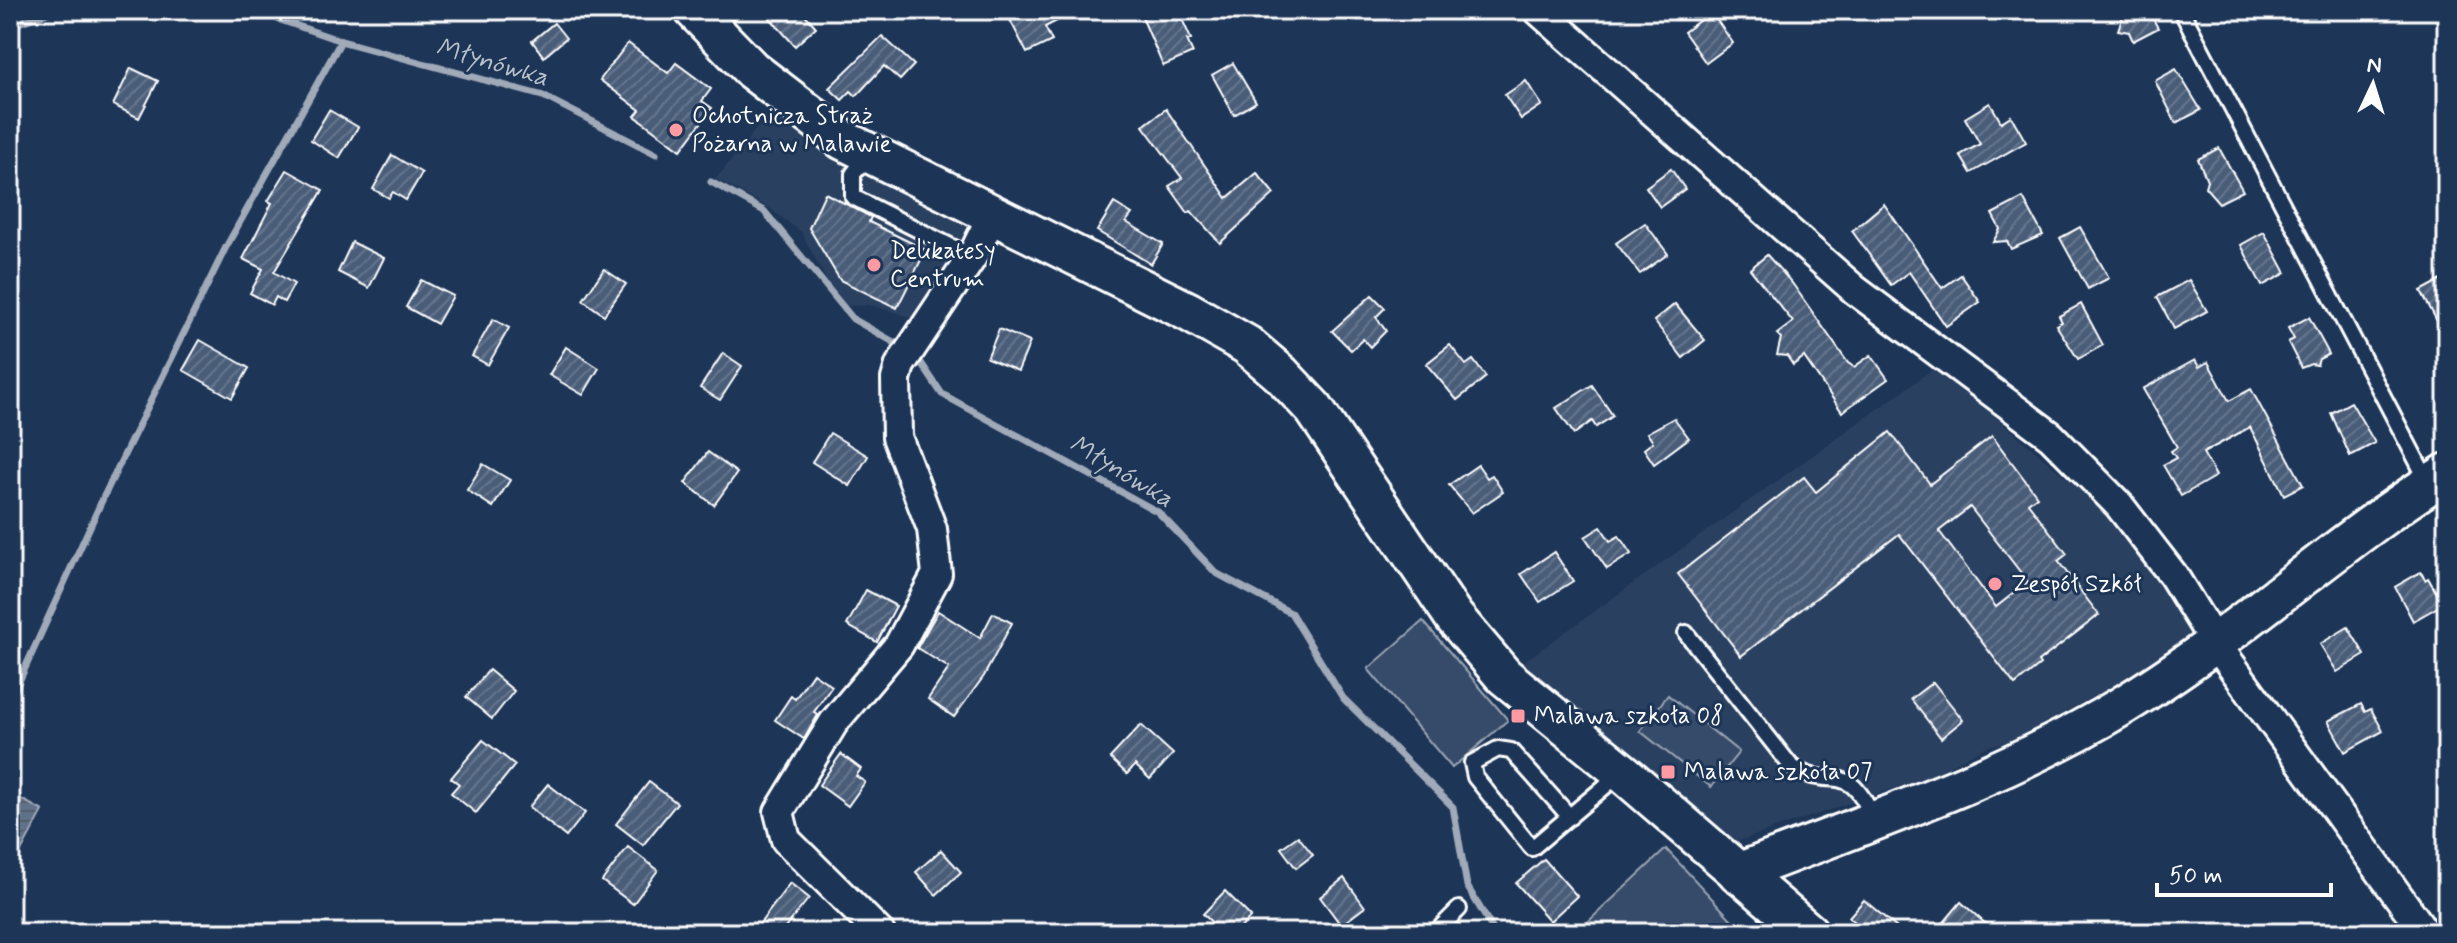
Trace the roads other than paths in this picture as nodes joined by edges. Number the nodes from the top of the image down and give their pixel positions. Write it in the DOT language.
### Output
graph roads {
  1 [pos="694,10"];
  2 [pos="1538,10"];
  3 [pos="2181,10"];
  4 [pos="868,154"];
  5 [pos="993,214"];
  6 [pos="972,257"];
  7 [pos="2438,479"];
  8 [pos="1686,633"];
  9 [pos="2215,643"];
  10 [pos="1622,772"];
  11 [pos="1570,817"];
  12 [pos="1875,820"];
  13 [pos="1738,873"];
  14 [pos="1459,909"];
  15 [pos="880,933"];
  16 [pos="1435,933"];
  17 [pos="1809,933"];
  18 [pos="2425,933"];
  1 -- 4 [label="street"];
  2 -- 9 [label="street"];
  3 -- 7 [label="lane"];
  4 -- 5 [label="street"];
  4 -- 6 [label="lane"];
  5 -- 6 [label="street"];
  5 -- 10 [label="street"];
  6 -- 15 [label="street"];
  7 -- 9 [label="street"];
  8 -- 12 [label="lane"];
  9 -- 12 [label="street"];
  9 -- 18 [label="street"];
  10 -- 11 [label="lane"];
  10 -- 13 [label="street"];
  11 -- 11 [label="lane"];
  12 -- 13 [label="street"];
  13 -- 17 [label="street"];
  14 -- 16 [label="lane"];
}
